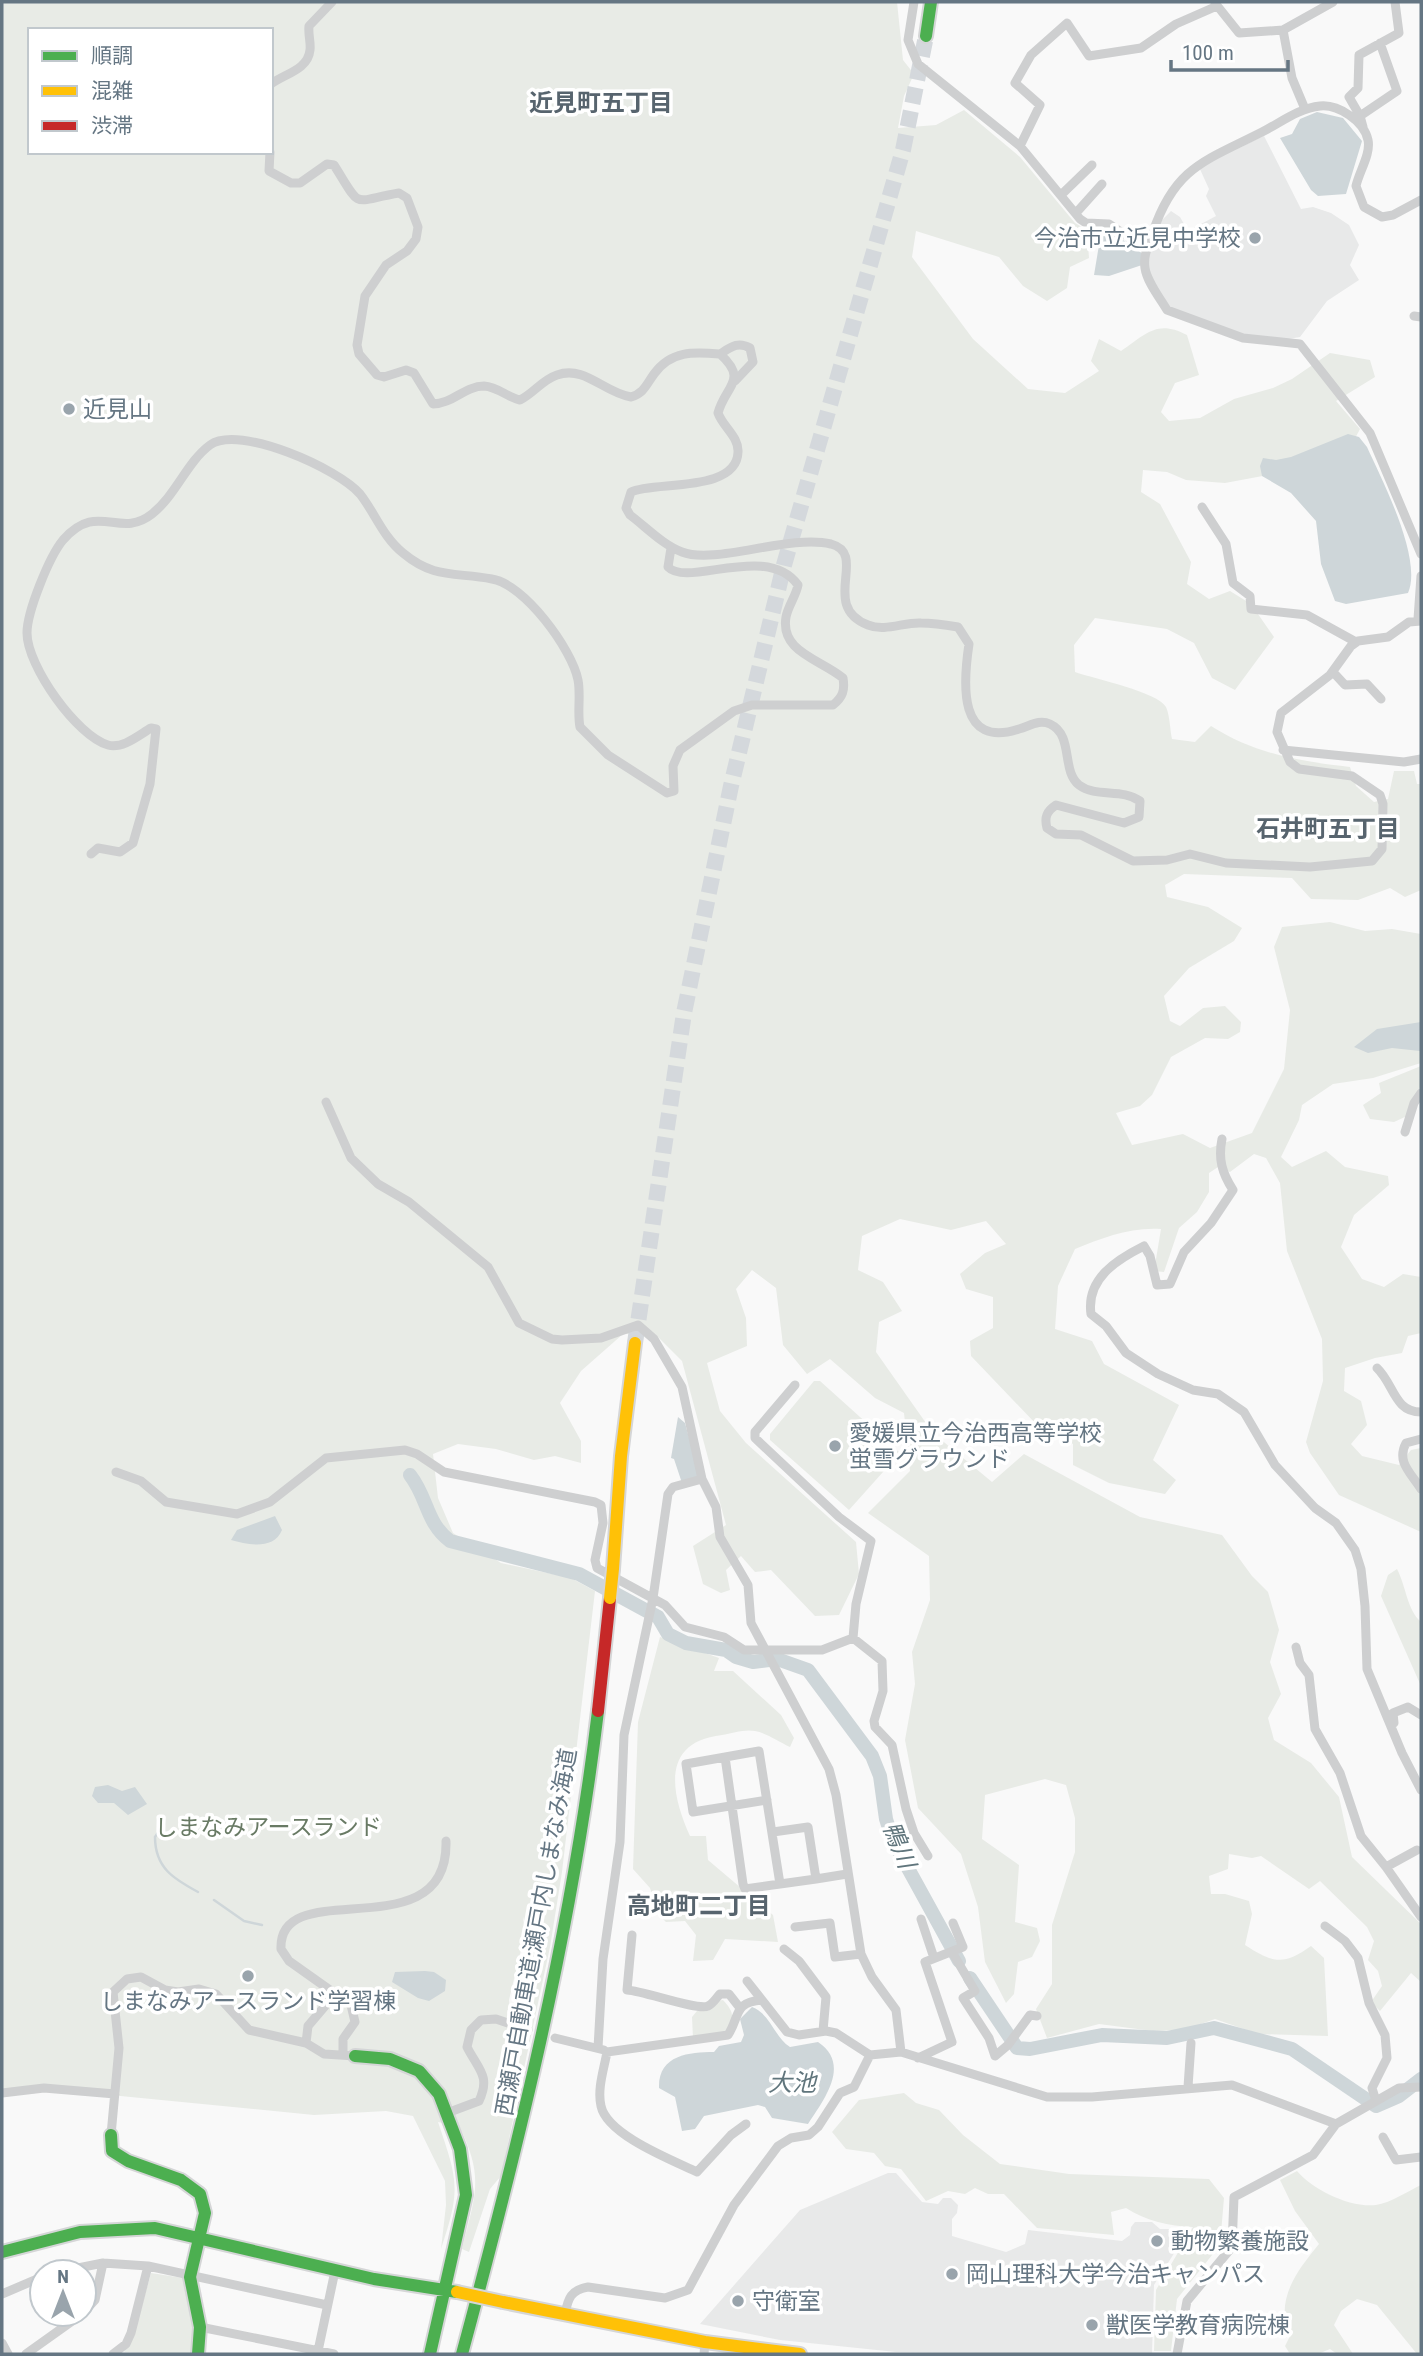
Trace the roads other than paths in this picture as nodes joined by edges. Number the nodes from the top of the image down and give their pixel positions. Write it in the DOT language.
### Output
graph roads {
  1 [pos="332,2"];
  2 [pos="914,2"];
  3 [pos="931,2"];
  4 [pos="1395,2"];
  5 [pos="1331,3"];
  6 [pos="1215,4"];
  7 [pos="1283,30"];
  8 [pos="926,36"];
  9 [pos="1380,43"];
  10 [pos="273,83"];
  11 [pos="1305,109"];
  12 [pos="1360,116"];
  13 [pos="1363,129"];
  14 [pos="1020,146"];
  15 [pos="270,154"];
  16 [pos="1092,165"];
  17 [pos="1102,184"];
  18 [pos="1061,195"];
  19 [pos="1421,200"];
  20 [pos="1076,213"];
  21 [pos="1146,249"];
  22 [pos="720,354"];
  23 [pos="735,381"];
  24 [pos="1202,507"];
  25 [pos="671,548"];
  26 [pos="1421,554"];
  27 [pos="1421,576"];
  28 [pos="1419,599"];
  29 [pos="1420,620"];
  30 [pos="1356,642"];
  31 [pos="1332,671"];
  32 [pos="1381,699"];
  33 [pos="1283,750"];
  34 [pos="1421,759"];
  35 [pos="91,854"];
  36 [pos="1421,1093"];
  37 [pos="326,1102"];
  38 [pos="1405,1132"];
  39 [pos="1222,1139"];
  40 [pos="635,1343"];
  41 [pos="1377,1368"];
  42 [pos="795,1385"];
  43 [pos="1421,1412"];
  44 [pos="1421,1439"];
  45 [pos="116,1472"];
  46 [pos="702,1479"];
  47 [pos="1421,1489"];
  48 [pos="653,1598"];
  49 [pos="853,1638"];
  50 [pos="1296,1647"];
  51 [pos="763,1650"];
  52 [pos="1421,1715"];
  53 [pos="1395,1731"];
  54 [pos="725,1757"];
  55 [pos="1421,1790"];
  56 [pos="767,1800"];
  57 [pos="733,1806"];
  58 [pos="773,1832"];
  59 [pos="446,1841"];
  60 [pos="1417,1850"];
  61 [pos="928,1856"];
  62 [pos="1386,1867"];
  63 [pos="847,1874"];
  64 [pos="816,1879"];
  65 [pos="779,1884"];
  66 [pos="1421,1917"];
  67 [pos="921,1919"];
  68 [pos="953,1923"];
  69 [pos="1325,1926"];
  70 [pos="795,1927"];
  71 [pos="632,1935"];
  72 [pos="784,1949"];
  73 [pos="952,1952"];
  74 [pos="860,1954"];
  75 [pos="930,1960"];
  76 [pos="747,1981"];
  77 [pos="326,1987"];
  78 [pos="762,2000"];
  79 [pos="740,2008"];
  80 [pos="1037,2016"];
  81 [pos="528,2031"];
  82 [pos="823,2031"];
  83 [pos="555,2038"];
  84 [pos="306,2043"];
  85 [pos="1191,2043"];
  86 [pos="603,2050"];
  87 [pos="901,2053"];
  88 [pos="349,2055"];
  89 [pos="870,2055"];
  90 [pos="918,2058"];
  91 [pos="1188,2087"];
  92 [pos="1421,2087"];
  93 [pos="2,2093"];
  94 [pos="115,2094"];
  95 [pos="1377,2101"];
  96 [pos="447,2112"];
  97 [pos="746,2124"];
  98 [pos="1336,2124"];
  99 [pos="111,2135"];
  100 [pos="1382,2137"];
  101 [pos="1421,2157"];
  102 [pos="200,2237"];
  103 [pos="2,2252"];
  104 [pos="103,2263"];
  105 [pos="98,2264"];
  106 [pos="148,2266"];
  107 [pos="335,2271"];
  108 [pos="190,2277"];
  109 [pos="28,2283"];
  110 [pos="98,2286"];
  111 [pos="451,2290"];
  112 [pos="2,2294"];
  113 [pos="327,2305"];
  114 [pos="565,2314"];
  115 [pos="200,2327"];
  116 [pos="62,2328"];
  117 [pos="2,2343"];
  118 [pos="705,2348"];
  119 [pos="318,2351"];
  120 [pos="8,2354"];
  121 [pos="26,2354"];
  122 [pos="113,2354"];
  123 [pos="198,2354"];
  124 [pos="334,2354"];
  125 [pos="430,2354"];
  126 [pos="462,2354"];
  127 [pos="800,2354"];
  128 [pos="1177,2354"];
  1 -- 10 [label="street"];
  2 -- 14 [label="street"];
  3 -- 8 [label="main road"];
  4 -- 9 [label="street"];
  5 -- 7 [label="street"];
  6 -- 7 [label="street"];
  6 -- 14 [label="street"];
  7 -- 11 [label="street"];
  9 -- 12 [label="street"];
  9 -- 12 [label="street"];
  11 -- 13 [label="street"];
  11 -- 21 [label="street"];
  12 -- 13 [label="street"];
  13 -- 19 [label="street"];
  14 -- 18 [label="street"];
  15 -- 22 [label="street"];
  16 -- 18 [label="street"];
  17 -- 20 [label="street"];
  18 -- 20 [label="street"];
  20 -- 21 [label="street"];
  21 -- 26 [label="street"];
  22 -- 23 [label="street"];
  22 -- 23 [label="street"];
  23 -- 25 [label="street"];
  24 -- 30 [label="street"];
  25 -- 33 [label="street"];
  25 -- 35 [label="street"];
  27 -- 28 [label="street"];
  28 -- 29 [label="street"];
  29 -- 30 [label="street"];
  30 -- 31 [label="street"];
  31 -- 32 [label="street"];
  31 -- 33 [label="street"];
  33 -- 34 [label="street"];
  36 -- 38 [label="street"];
  37 -- 46 [label="street"];
  39 -- 53 [label="street"];
  40 -- 126 [label="main road, 西瀬戸自動車道;瀬戸内しまなみ海道, bridge"];
  41 -- 43 [label="street"];
  42 -- 49 [label="street"];
  44 -- 47 [label="street"];
  45 -- 48 [label="street"];
  46 -- 48 [label="street"];
  46 -- 51 [label="street"];
  48 -- 51 [label="street"];
  48 -- 86 [label="street"];
  49 -- 51 [label="street"];
  49 -- 61 [label="street"];
  50 -- 62 [label="street"];
  51 -- 63 [label="street"];
  52 -- 53 [label="street"];
  53 -- 55 [label="street"];
  54 -- 56 [label="street"];
  54 -- 57 [label="street"];
  54 -- 57 [label="street"];
  56 -- 57 [label="street"];
  56 -- 58 [label="street"];
  57 -- 65 [label="street"];
  58 -- 64 [label="street"];
  58 -- 65 [label="street"];
  59 -- 77 [label="street"];
  60 -- 62 [label="street"];
  62 -- 66 [label="street"];
  63 -- 64 [label="street"];
  63 -- 74 [label="street"];
  64 -- 65 [label="street"];
  67 -- 75 [label="street"];
  68 -- 73 [label="street"];
  69 -- 95 [label="street"];
  70 -- 74 [label="street"];
  71 -- 79 [label="street"];
  72 -- 82 [label="street"];
  73 -- 75 [label="street"];
  73 -- 80 [label="street"];
  74 -- 87 [label="street"];
  75 -- 90 [label="street"];
  76 -- 78 [label="street"];
  77 -- 84 [label="street"];
  77 -- 88 [label="street"];
  78 -- 79 [label="street"];
  78 -- 82 [label="street"];
  79 -- 86 [label="street"];
  81 -- 96 [label="street"];
  82 -- 89 [label="street"];
  83 -- 86 [label="street"];
  84 -- 88 [label="street"];
  84 -- 94 [label="street"];
  85 -- 91 [label="street"];
  86 -- 97 [label="street"];
  87 -- 89 [label="street"];
  87 -- 90 [label="street"];
  88 -- 96 [label="main road"];
  89 -- 114 [label="street"];
  90 -- 91 [label="street"];
  91 -- 98 [label="street"];
  92 -- 95 [label="street"];
  93 -- 94 [label="street"];
  94 -- 99 [label="street"];
  95 -- 98 [label="street"];
  96 -- 111 [label="main road"];
  98 -- 128 [label="street"];
  99 -- 102 [label="main road"];
  100 -- 101 [label="street"];
  102 -- 103 [label="main road"];
  102 -- 107 [label="main road"];
  102 -- 108 [label="main road"];
  104 -- 105 [label="street"];
  104 -- 106 [label="street"];
  104 -- 110 [label="street"];
  106 -- 108 [label="street"];
  106 -- 122 [label="street"];
  107 -- 111 [label="main road"];
  107 -- 113 [label="street"];
  108 -- 113 [label="street"];
  108 -- 115 [label="main road"];
  109 -- 112 [label="street"];
  111 -- 114 [label="main road, bridge"];
  111 -- 125 [label="main road"];
  113 -- 119 [label="street"];
  114 -- 118 [label="main road"];
  115 -- 119 [label="street"];
  115 -- 123 [label="main road"];
  116 -- 121 [label="street"];
  117 -- 120 [label="street"];
  118 -- 127 [label="main road"];
  119 -- 124 [label="street"];
}
